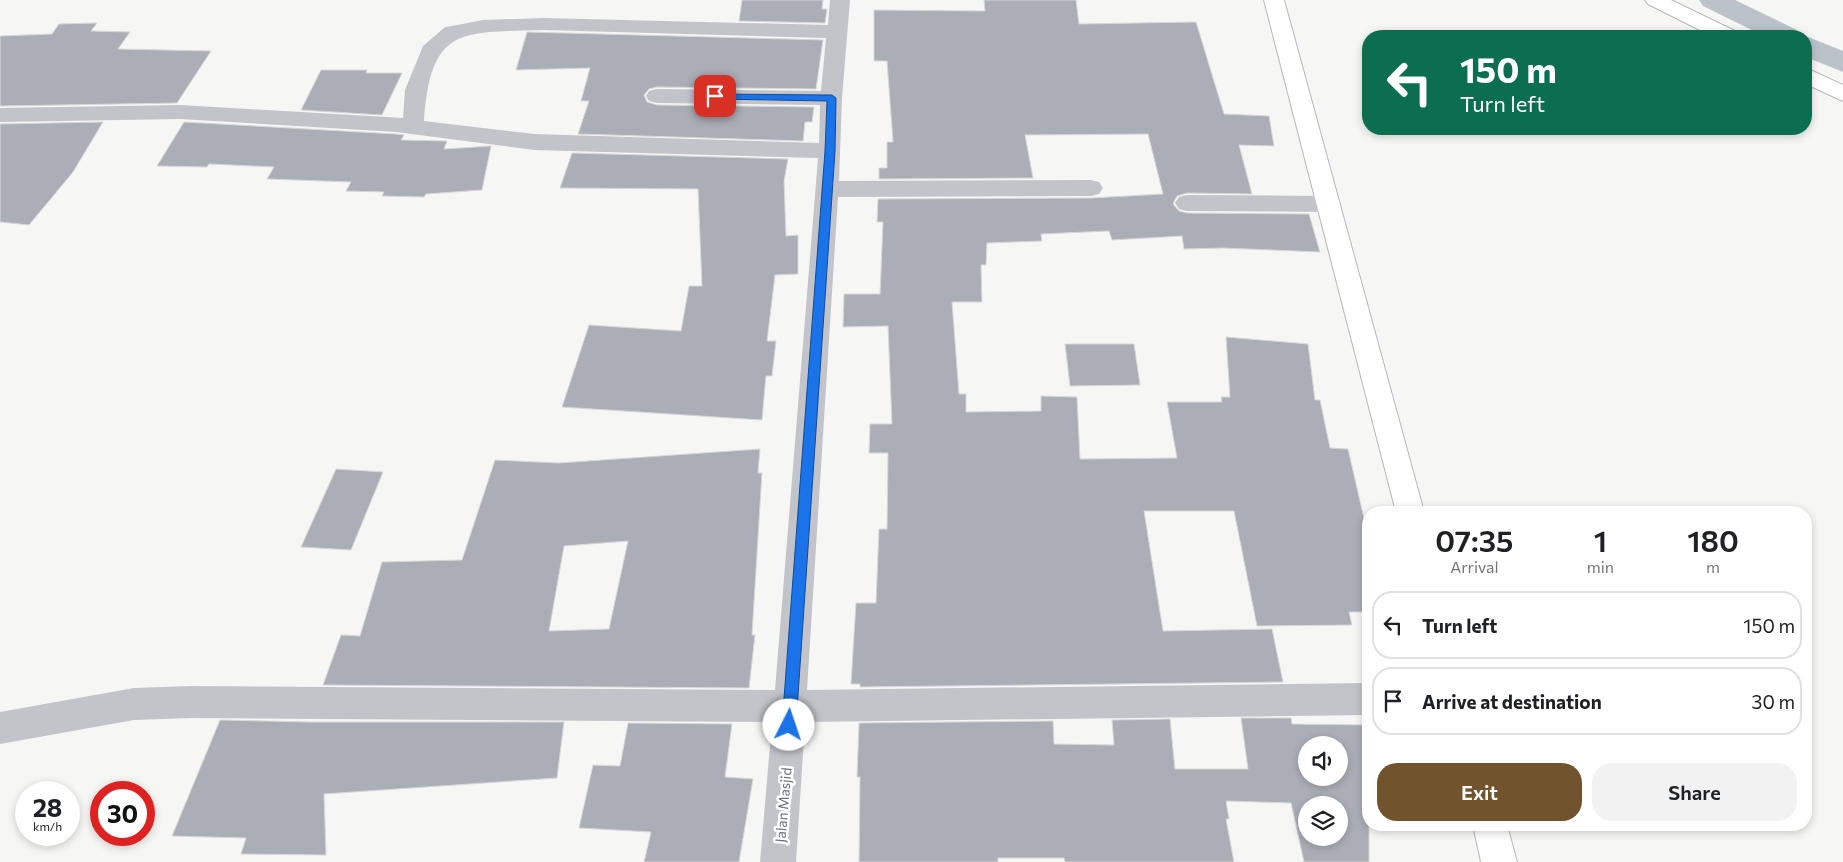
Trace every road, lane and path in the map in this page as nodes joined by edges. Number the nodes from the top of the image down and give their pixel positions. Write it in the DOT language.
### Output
graph roads {
  1 [pos="840,0"];
  2 [pos="1274,0"];
  3 [pos="1655,0"];
  4 [pos="1716,30"];
  5 [pos="837,32"];
  6 [pos="1812,78"];
  7 [pos="1843,94"];
  8 [pos="657,96"];
  9 [pos="832,98"];
  10 [pos="0,115"];
  11 [pos="412,127"];
  12 [pos="830,151"];
  13 [pos="1091,188"];
  14 [pos="827,189"];
  15 [pos="1187,203"];
  16 [pos="1329,204"];
  17 [pos="1408,506"];
  18 [pos="1362,699"];
  19 [pos="791,706"];
  20 [pos="0,728"];
  21 [pos="1492,831"];
  22 [pos="778,862"];
  23 [pos="1500,862"];
  1 -- 5 [label="street, Jalan Masjid"];
  2 -- 16 [label="street"];
  3 -- 4 [label="street"];
  5 -- 9 [label="street, Jalan Masjid"];
  5 -- 11 [label="street"];
  6 -- 7 [label="street"];
  8 -- 9 [label="street"];
  9 -- 12 [label="street, Jalan Masjid"];
  10 -- 11 [label="street"];
  11 -- 12 [label="street"];
  12 -- 14 [label="street, Jalan Masjid"];
  13 -- 14 [label="street"];
  14 -- 19 [label="street, Jalan Masjid"];
  15 -- 16 [label="street"];
  16 -- 17 [label="street"];
  18 -- 19 [label="street"];
  19 -- 20 [label="street"];
  19 -- 22 [label="street, Jalan Masjid"];
  21 -- 23 [label="street"];
}
